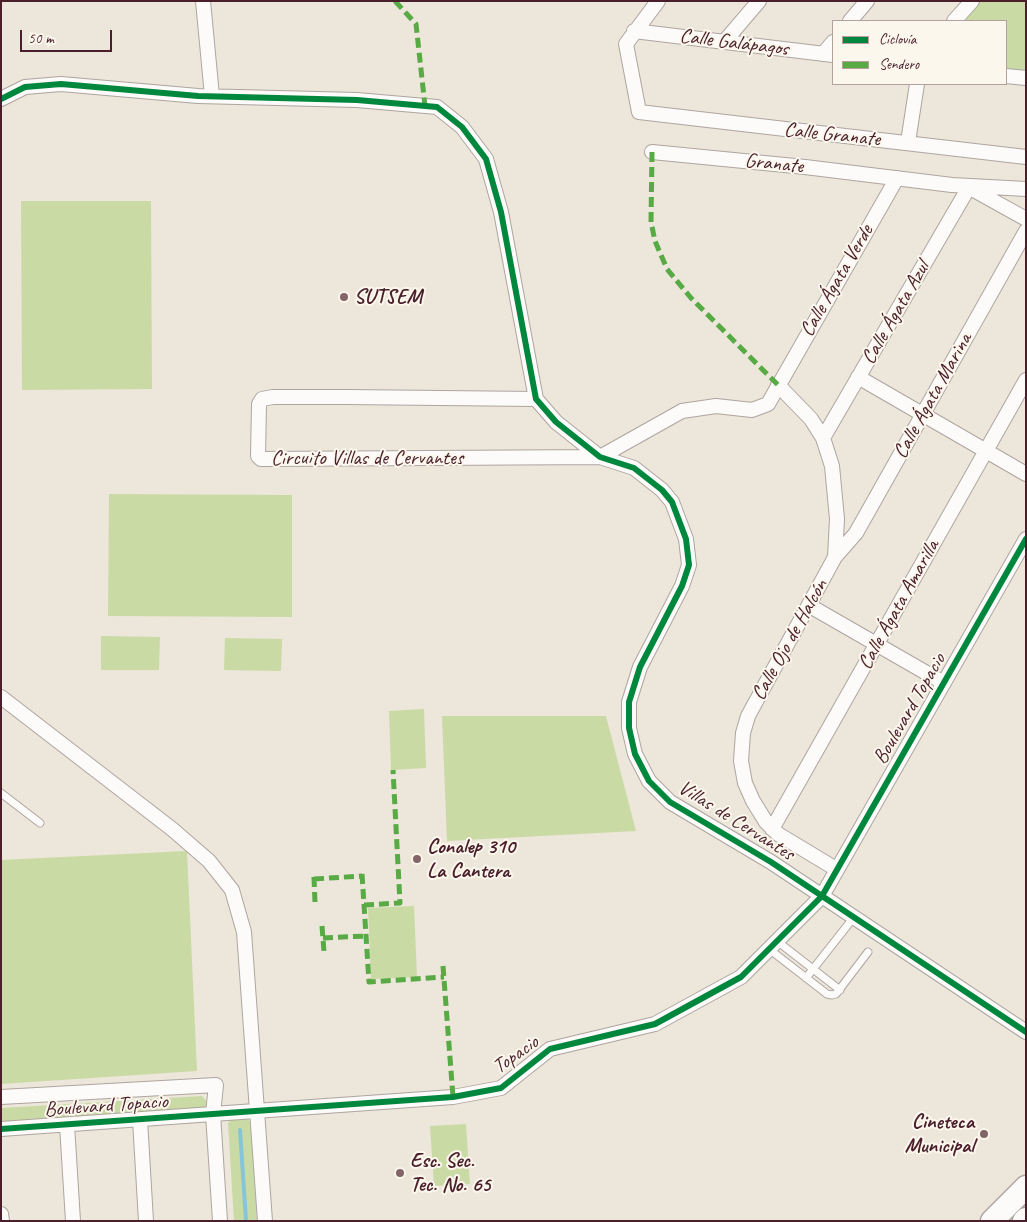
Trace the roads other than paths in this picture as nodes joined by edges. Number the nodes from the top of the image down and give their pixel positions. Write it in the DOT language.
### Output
graph roads {
  1 [pos="203,1"];
  2 [pos="658,1"];
  3 [pos="759,1"];
  4 [pos="867,1"];
  5 [pos="972,1"];
  6 [pos="851,20"];
  7 [pos="955,20"];
  8 [pos="634,31"];
  9 [pos="724,42"];
  10 [pos="828,55"];
  11 [pos="1007,76"];
  12 [pos="1026,78"];
  13 [pos="917,85"];
  14 [pos="212,96"];
  15 [pos="1,99"];
  16 [pos="908,142"];
  17 [pos="652,152"];
  18 [pos="1026,157"];
  19 [pos="897,178"];
  20 [pos="970,187"];
  21 [pos="1026,189"];
  22 [pos="1026,219"];
  23 [pos="1026,231"];
  24 [pos="858,377"];
  25 [pos="1026,380"];
  26 [pos="778,385"];
  27 [pos="536,399"];
  28 [pos="922,414"];
  29 [pos="822,438"];
  30 [pos="986,451"];
  31 [pos="600,457"];
  32 [pos="1026,474"];
  33 [pos="1026,539"];
  34 [pos="835,557"];
  35 [pos="810,606"];
  36 [pos="877,644"];
  37 [pos="944,683"];
  38 [pos="3,702"];
  39 [pos="1,793"];
  40 [pos="40,823"];
  41 [pos="772,829"];
  42 [pos="836,869"];
  43 [pos="822,896"];
  44 [pos="854,917"];
  45 [pos="773,945"];
  46 [pos="868,952"];
  47 [pos="814,969"];
  48 [pos="806,978"];
  49 [pos="840,990"];
  50 [pos="1026,1032"];
  51 [pos="1,1097"];
  52 [pos="258,1109"];
  53 [pos="213,1114"];
  54 [pos="140,1120"];
  55 [pos="68,1125"];
  56 [pos="1,1129"];
  57 [pos="1026,1187"];
  58 [pos="1,1214"];
  59 [pos="2,1221"];
  60 [pos="73,1221"];
  61 [pos="146,1221"];
  62 [pos="220,1221"];
  63 [pos="265,1221"];
  64 [pos="992,1221"];
  1 -- 14 [label="street"];
  2 -- 8 [label="street"];
  3 -- 9 [label="street"];
  4 -- 6 [label="street"];
  5 -- 7 [label="street"];
  8 -- 9 [label="street, Calle Galápagos"];
  8 -- 16 [label="street, Calle Granate"];
  9 -- 10 [label="street, Calle Galápagos"];
  11 -- 12 [label="street"];
  13 -- 16 [label="street"];
  14 -- 15 [label="street"];
  14 -- 27 [label="street"];
  16 -- 18 [label="street, Calle Granate"];
  17 -- 19 [label="street, Granate"];
  19 -- 20 [label="street, Calle Granate"];
  19 -- 26 [label="street, Calle Ágata Verde"];
  20 -- 21 [label="street, Calle Granate"];
  20 -- 22 [label="street"];
  20 -- 24 [label="street, Calle Ágata Azul"];
  23 -- 28 [label="street, Calle Ágata Marina"];
  24 -- 28 [label="street"];
  24 -- 29 [label="street, Calle Ágata Azul"];
  25 -- 30 [label="street, Calle Ágata Amarilla"];
  26 -- 29 [label="street, Calle Ojo de Halcón"];
  26 -- 31 [label="street, Calle Ágata Verde"];
  27 -- 31 [label="street, Villas de Cervantes"];
  27 -- 31 [label="street, Circuito Villas de Cervantes"];
  28 -- 30 [label="street"];
  28 -- 34 [label="street, Calle Ágata Marina"];
  29 -- 34 [label="street, Calle Ojo de Halcón"];
  30 -- 32 [label="street"];
  30 -- 36 [label="street, Calle Ágata Amarilla"];
  31 -- 43 [label="street, Villas de Cervantes"];
  33 -- 37 [label="street, Boulevard Topacio"];
  34 -- 35 [label="street, Calle Ojo de Halcón"];
  35 -- 36 [label="street"];
  35 -- 41 [label="street, Calle Ojo de Halcón"];
  36 -- 37 [label="street"];
  36 -- 41 [label="street, Calle Ágata Amarilla"];
  37 -- 42 [label="street, Boulevard Topacio"];
  38 -- 52 [label="street"];
  39 -- 40 [label="lane"];
  41 -- 42 [label="street, Calle Ojo de Halcón"];
  42 -- 43 [label="street, Boulevard Topacio"];
  43 -- 44 [label="street, Villas de Cervantes"];
  43 -- 45 [label="street, Topacio"];
  44 -- 47 [label="lane"];
  44 -- 50 [label="street, Villas de Cervantes"];
  45 -- 47 [label="lane"];
  45 -- 48 [label="lane"];
  45 -- 52 [label="street, Topacio"];
  46 -- 49 [label="lane"];
  47 -- 48 [label="lane"];
  47 -- 49 [label="lane"];
  48 -- 49 [label="lane"];
  51 -- 53 [label="street, Boulevard Topacio"];
  52 -- 53 [label="street, Topacio"];
  52 -- 63 [label="street"];
  53 -- 54 [label="street, Boulevard Topacio"];
  53 -- 62 [label="street"];
  54 -- 55 [label="street, Boulevard Topacio"];
  54 -- 61 [label="street"];
  55 -- 56 [label="street, Boulevard Topacio"];
  55 -- 60 [label="street"];
  57 -- 64 [label="main road"];
  58 -- 59 [label="street"];
}
